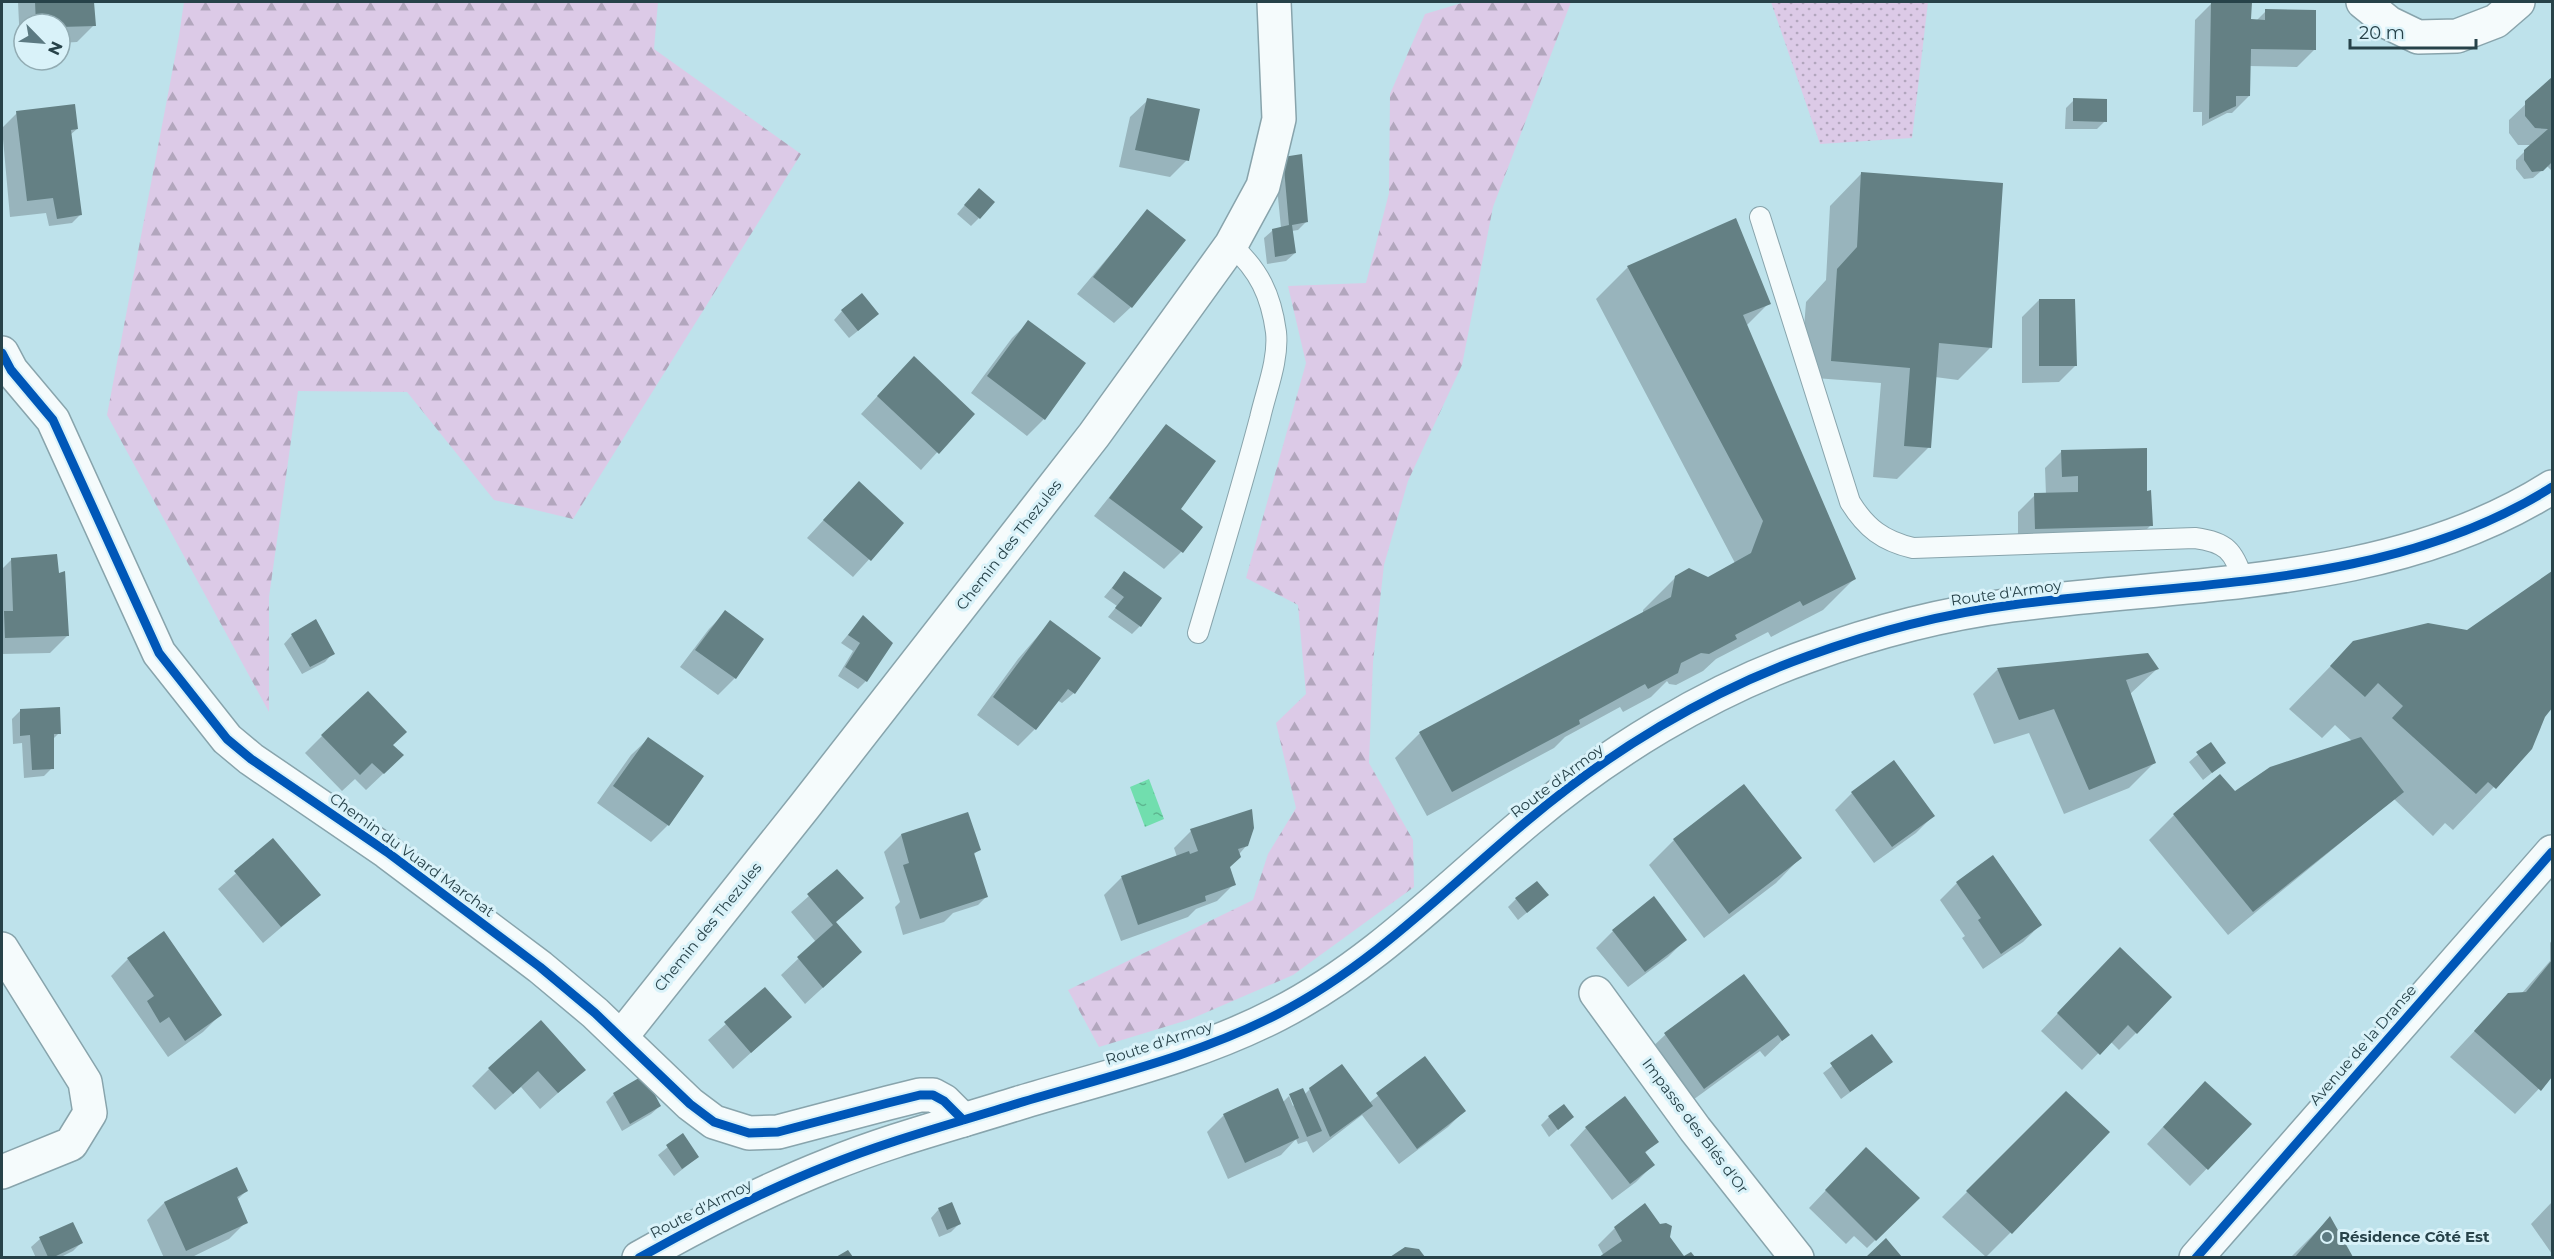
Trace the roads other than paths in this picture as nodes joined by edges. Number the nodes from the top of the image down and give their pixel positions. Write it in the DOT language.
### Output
graph roads {
  1 [pos="1274,2"];
  2 [pos="2363,2"];
  3 [pos="2518,2"];
  4 [pos="1760,217"];
  5 [pos="1231,245"];
  6 [pos="5,371"];
  7 [pos="2553,487"];
  8 [pos="2243,580"];
  9 [pos="1198,633"];
  10 [pos="2553,852"];
  11 [pos="2,949"];
  12 [pos="1596,993"];
  13 [pos="621,1037"];
  14 [pos="963,1120"];
  15 [pos="2,1173"];
  16 [pos="639,1257"];
  17 [pos="1796,1257"];
  18 [pos="2196,1257"];
  1 -- 5 [label="street, Chemin des Thezules"];
  2 -- 3 [label="street"];
  4 -- 8 [label="lane"];
  5 -- 9 [label="lane"];
  5 -- 13 [label="street, Chemin des Thezules"];
  6 -- 13 [label="street, Chemin du Vuard Marchat"];
  7 -- 8 [label="street, Route d'Armoy"];
  8 -- 14 [label="street, Route d'Armoy"];
  10 -- 18 [label="street, Avenue de la Dranse"];
  11 -- 15 [label="street"];
  12 -- 17 [label="street, Impasse des Blés d'Or"];
  13 -- 14 [label="street, Chemin du Vuard Marchat"];
  14 -- 16 [label="street, Route d'Armoy"];
}
